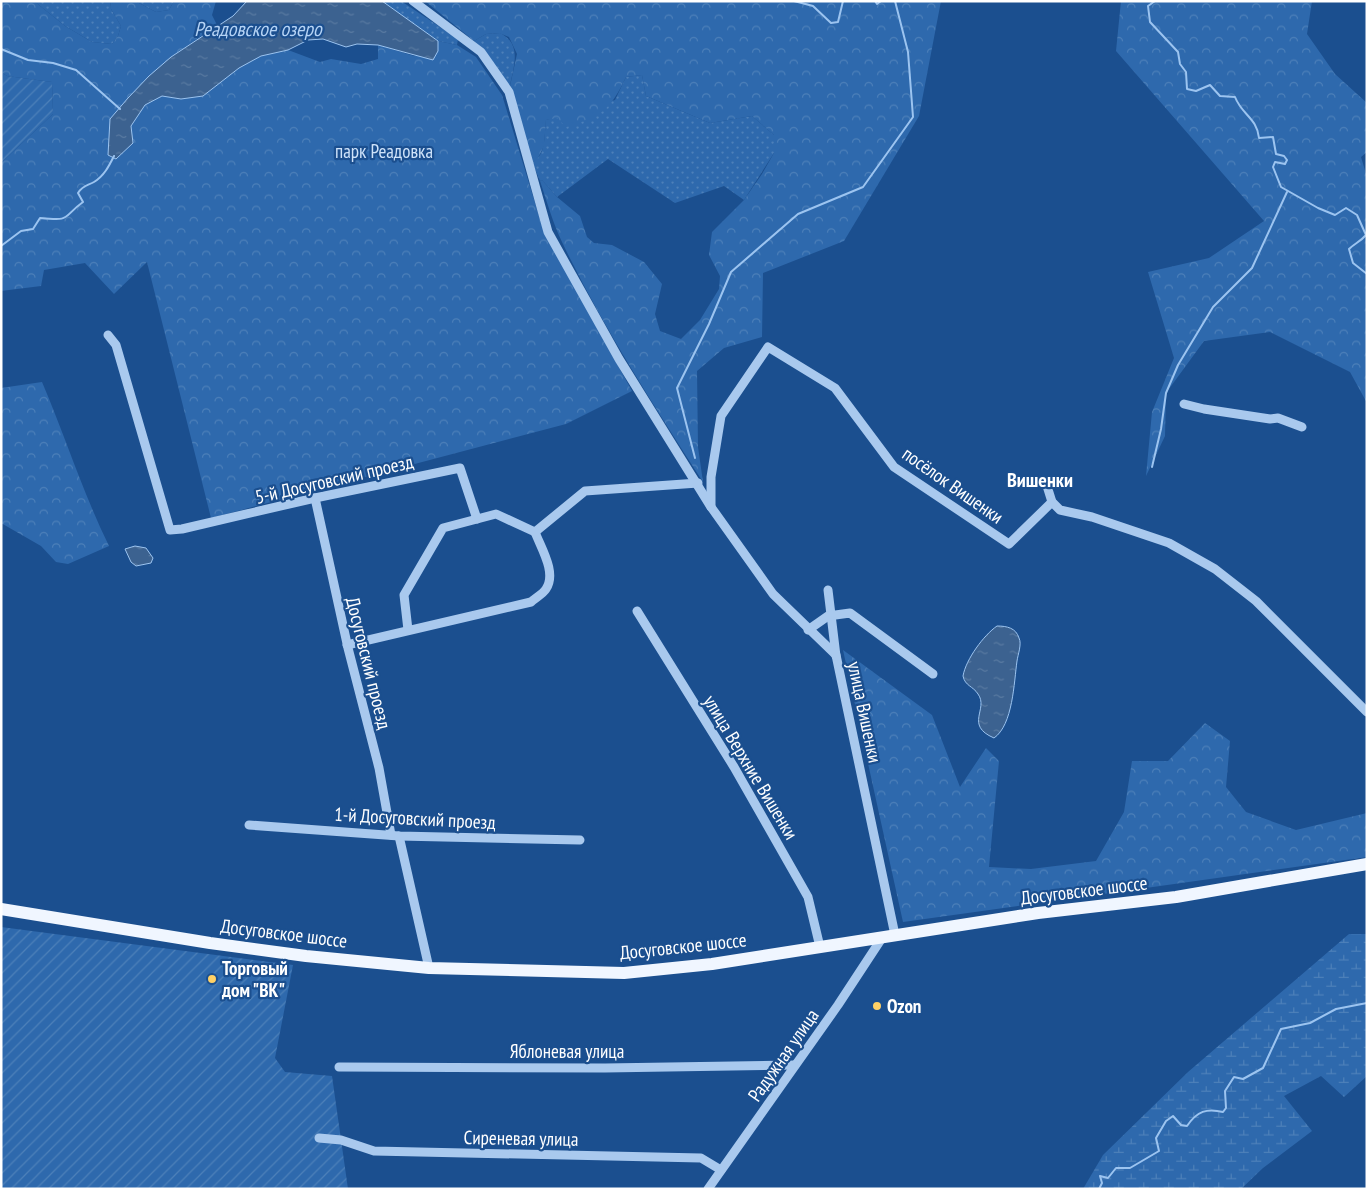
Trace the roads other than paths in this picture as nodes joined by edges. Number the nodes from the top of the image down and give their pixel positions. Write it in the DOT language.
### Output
graph roads {
  1 [pos="413,1"];
  2 [pos="108,335"];
  3 [pos="1184,404"];
  4 [pos="1302,426"];
  5 [pos="698,483"];
  6 [pos="1047,486"];
  7 [pos="315,498"];
  8 [pos="1052,502"];
  9 [pos="711,507"];
  10 [pos="477,519"];
  11 [pos="535,532"];
  12 [pos="828,590"];
  13 [pos="637,611"];
  14 [pos="830,616"];
  15 [pos="408,630"];
  16 [pos="808,630"];
  17 [pos="347,645"];
  18 [pos="836,656"];
  19 [pos="932,674"];
  20 [pos="1367,712"];
  21 [pos="249,825"];
  22 [pos="395,835"];
  23 [pos="580,840"];
  24 [pos="1367,864"];
  25 [pos="1,910"];
  26 [pos="895,935"];
  27 [pos="882,938"];
  28 [pos="820,947"];
  29 [pos="429,968"];
  30 [pos="796,1065"];
  31 [pos="339,1066"];
  32 [pos="319,1138"];
  33 [pos="721,1170"];
  34 [pos="708,1189"];
  1 -- 5 [label="street, улица Вишенки"];
  2 -- 7 [label="street, 5-й Досуговский проезд"];
  3 -- 4 [label="street"];
  5 -- 9 [label="street, улица Вишенки"];
  5 -- 11 [label="street"];
  6 -- 8 [label="street"];
  7 -- 10 [label="street, 5-й Досуговский проезд"];
  7 -- 17 [label="street, Досуговский проезд"];
  8 -- 9 [label="street, посёлок Вишенки"];
  8 -- 20 [label="street"];
  9 -- 16 [label="street, улица Вишенки"];
  10 -- 11 [label="street"];
  10 -- 15 [label="street"];
  11 -- 15 [label="street"];
  12 -- 14 [label="street"];
  13 -- 28 [label="street, улица Верхние Вишенки"];
  14 -- 16 [label="street"];
  14 -- 18 [label="street"];
  14 -- 19 [label="street"];
  15 -- 17 [label="street"];
  16 -- 18 [label="street, улица Вишенки"];
  17 -- 22 [label="street, Досуговский проезд"];
  18 -- 26 [label="street, улица Вишенки"];
  21 -- 22 [label="street, 1-й Досуговский проезд"];
  22 -- 23 [label="street, 1-й Досуговский проезд"];
  22 -- 29 [label="street, Досуговский проезд"];
  24 -- 26 [label="main road, Досуговское шоссе"];
  25 -- 29 [label="main road, Досуговское шоссе"];
  26 -- 27 [label="main road, Досуговское шоссе"];
  27 -- 28 [label="main road, Досуговское шоссе"];
  27 -- 30 [label="street, Радужная улица"];
  28 -- 29 [label="main road, Досуговское шоссе"];
  30 -- 31 [label="street, Яблоневая улица"];
  30 -- 33 [label="street, Радужная улица"];
  32 -- 33 [label="street, Сиреневая улица"];
  33 -- 34 [label="street, Радужная улица"];
}
